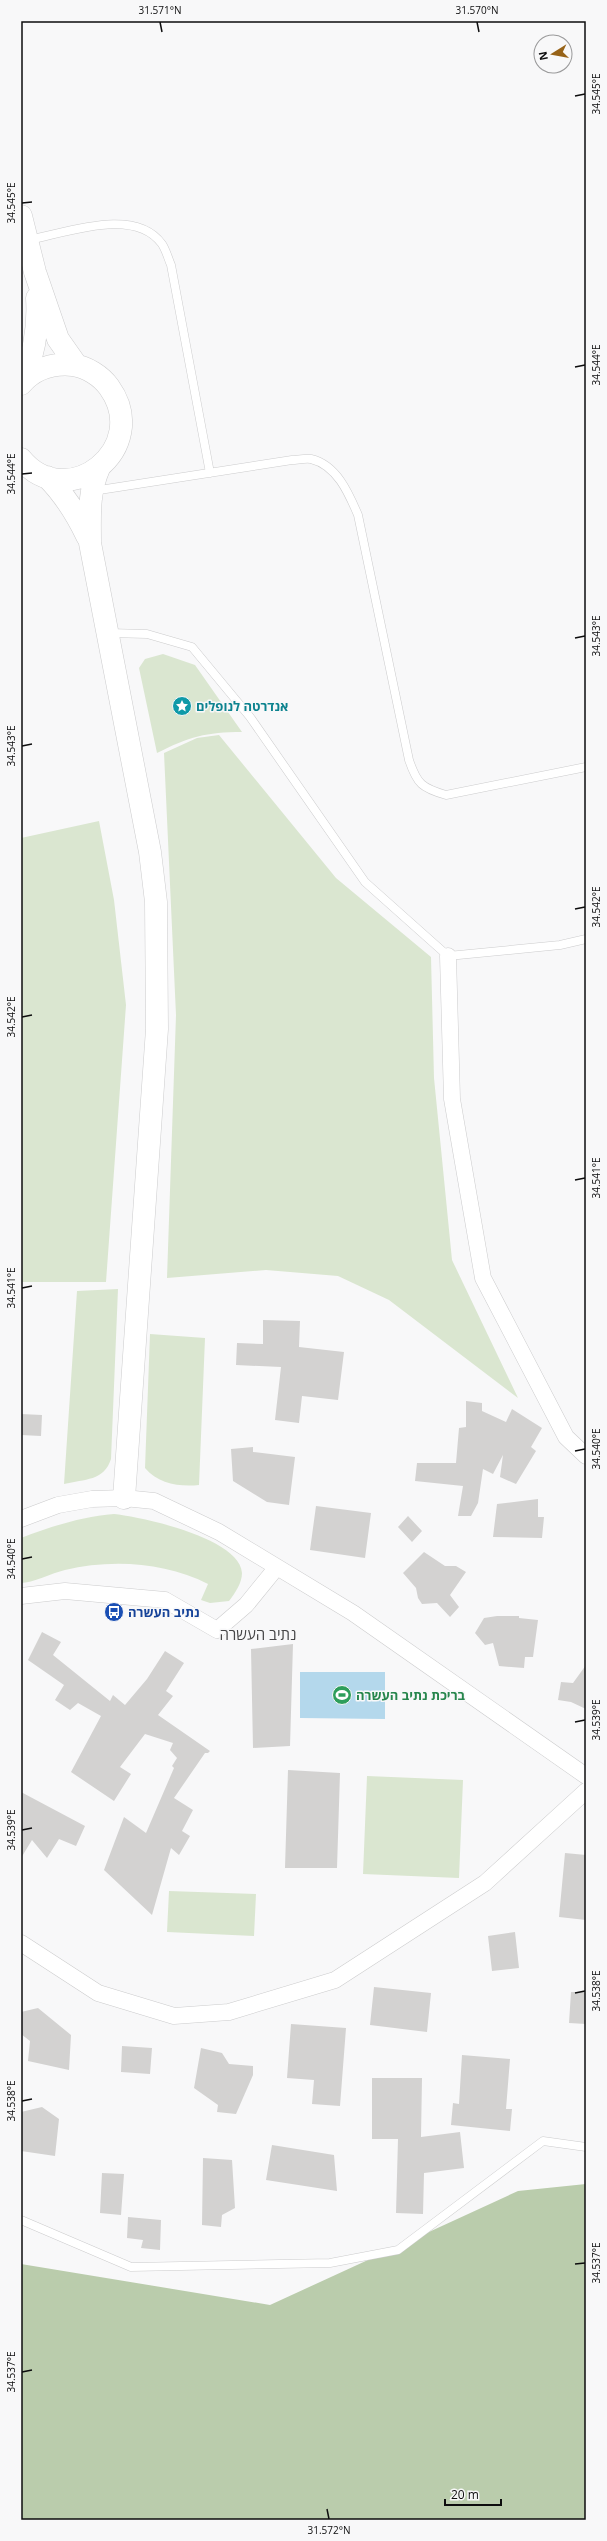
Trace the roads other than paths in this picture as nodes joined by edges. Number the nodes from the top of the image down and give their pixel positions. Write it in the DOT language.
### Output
graph roads {
  1 [pos="21,216"];
  2 [pos="24,241"];
  3 [pos="35,272"];
  4 [pos="77,366"];
  5 [pos="23,382"];
  6 [pos="21,459"];
  7 [pos="99,468"];
  8 [pos="210,473"];
  9 [pos="47,477"];
  10 [pos="91,491"];
  11 [pos="90,543"];
  12 [pos="108,633"];
  13 [pos="586,767"];
  14 [pos="586,939"];
  15 [pos="448,956"];
  16 [pos="586,1456"];
  17 [pos="124,1498"];
  18 [pos="21,1519"];
  19 [pos="277,1567"];
  20 [pos="21,1596"];
  21 [pos="586,1776"];
  22 [pos="586,1791"];
  23 [pos="21,1943"];
  24 [pos="586,2146"];
  25 [pos="21,2220"];
  1 -- 2 [label="street"];
  2 -- 3 [label="street"];
  2 -- 8 [label="lane"];
  3 -- 4 [label="street"];
  3 -- 5 [label="street"];
  4 -- 5 [label="street"];
  4 -- 7 [label="street"];
  6 -- 9 [label="street"];
  7 -- 9 [label="street"];
  7 -- 10 [label="street"];
  8 -- 10 [label="lane"];
  8 -- 13 [label="lane"];
  9 -- 11 [label="street"];
  10 -- 11 [label="street"];
  11 -- 12 [label="street"];
  12 -- 15 [label="lane"];
  12 -- 17 [label="street"];
  14 -- 15 [label="lane"];
  15 -- 16 [label="street"];
  17 -- 18 [label="street"];
  17 -- 19 [label="street"];
  19 -- 20 [label="street"];
  19 -- 21 [label="street"];
  22 -- 23 [label="street"];
  24 -- 25 [label="lane"];
}
